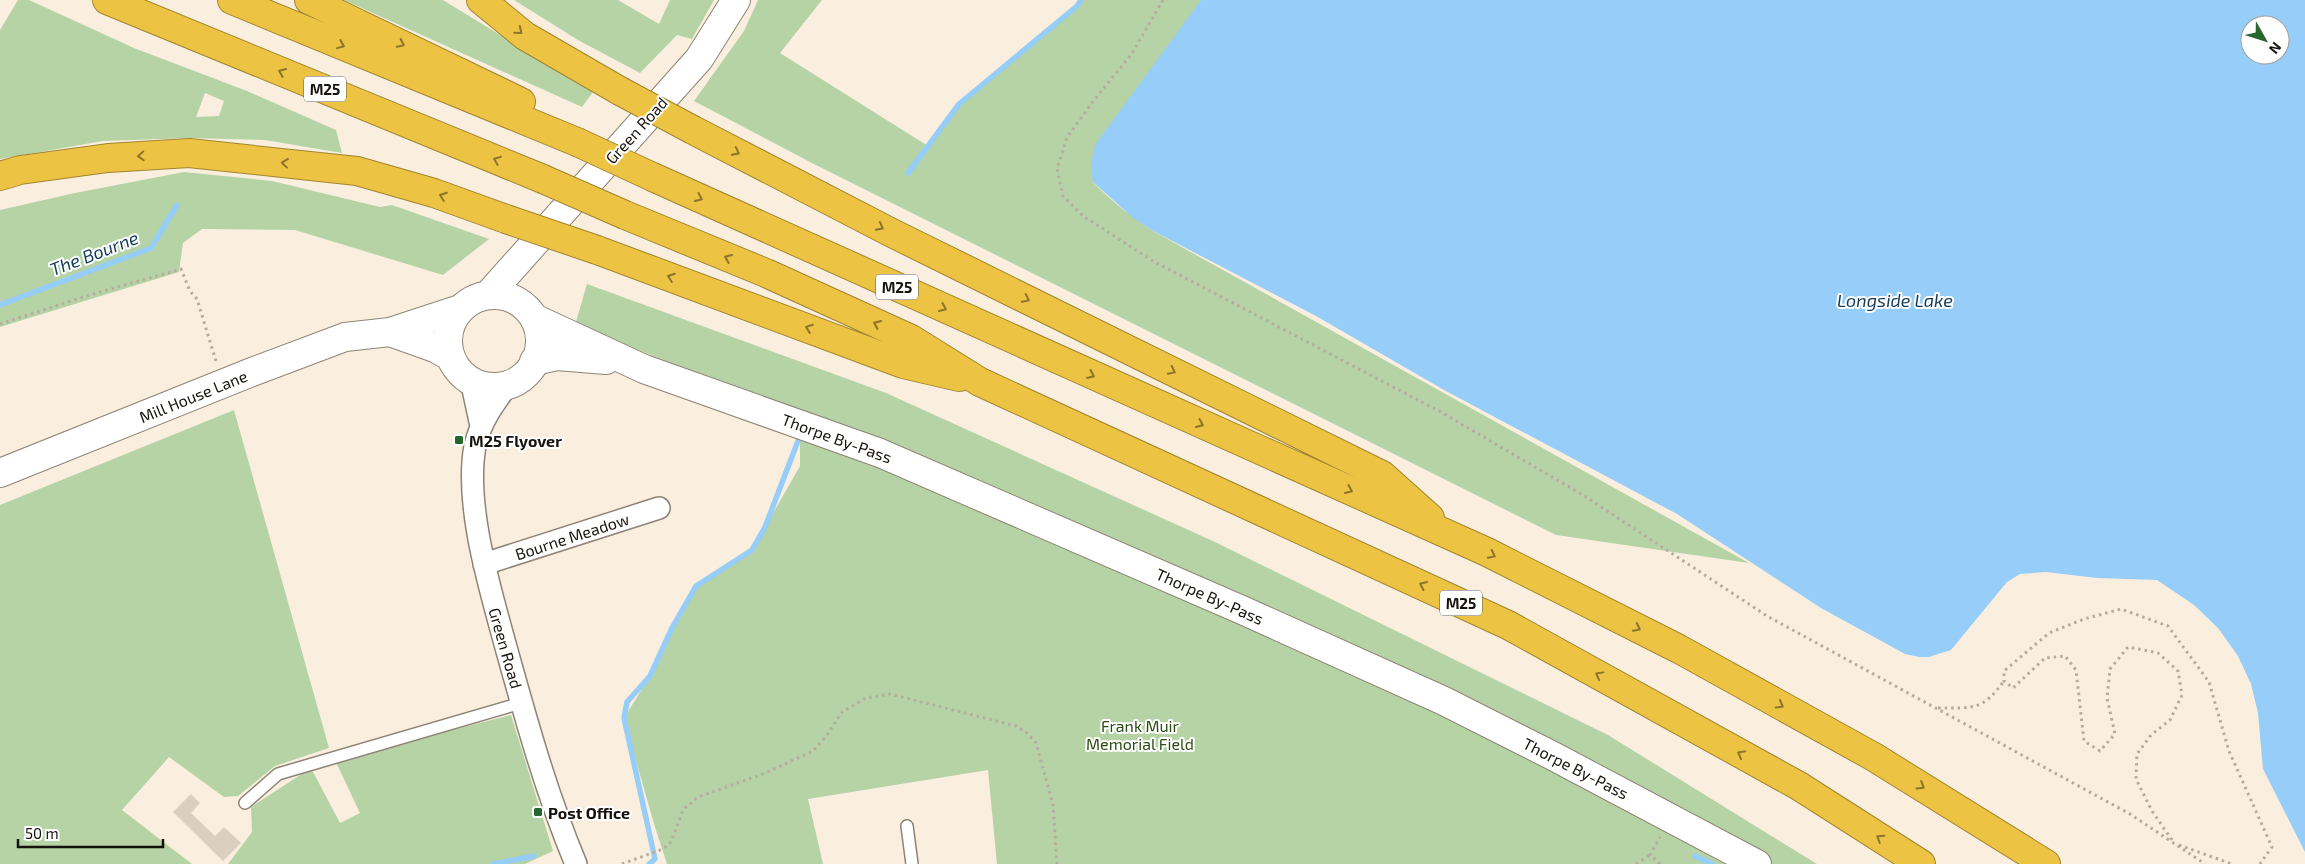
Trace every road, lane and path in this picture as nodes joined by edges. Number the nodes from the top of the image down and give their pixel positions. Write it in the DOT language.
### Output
graph roads {
  1 [pos="107,0"];
  2 [pos="232,0"];
  3 [pos="310,0"];
  4 [pos="481,0"];
  5 [pos="736,0"];
  6 [pos="1163,0"];
  7 [pos="577,142"];
  8 [pos="0,176"];
  9 [pos="526,254"];
  10 [pos="488,295"];
  11 [pos="460,310"];
  12 [pos="528,311"];
  13 [pos="0,324"];
  14 [pos="390,332"];
  15 [pos="451,357"];
  16 [pos="534,361"];
  17 [pos="644,369"];
  18 [pos="471,380"];
  19 [pos="980,382"];
  20 [pos="223,383"];
  21 [pos="510,383"];
  22 [pos="481,426"];
  23 [pos="0,473"];
  24 [pos="659,508"];
  25 [pos="1447,535"];
  26 [pos="484,564"];
  27 [pos="2004,681"];
  28 [pos="521,703"];
  29 [pos="1936,708"];
  30 [pos="245,803"];
  31 [pos="1671,818"];
  32 [pos="907,826"];
  33 [pos="2172,842"];
  34 [pos="1650,855"];
  35 [pos="1743,861"];
  36 [pos="576,864"];
  37 [pos="622,864"];
  38 [pos="912,864"];
  39 [pos="1057,864"];
  40 [pos="1636,864"];
  41 [pos="1660,864"];
  42 [pos="1921,864"];
  43 [pos="2046,864"];
  44 [pos="2205,864"];
  45 [pos="2232,864"];
  46 [pos="2260,864"];
  19 -- 1 [label="highway, M25, one-way, bridge"];
  2 -- 7 [label="highway, M25, one-way"];
  3 -- 7 [label="highway, one-way"];
  4 -- 25 [label="highway, one-way, bridge"];
  5 -- 9 [label="main road, Green Road"];
  6 -- 29 [label="path"];
  7 -- 25 [label="highway, M25, one-way, bridge"];
  19 -- 8 [label="highway, one-way, bridge"];
  9 -- 10 [label="main road, Green Road"];
  9 -- 12 [label="main road"];
  10 -- 11 [label="main road"];
  10 -- 12 [label="main road"];
  11 -- 14 [label="main road, Mill House Lane"];
  11 -- 15 [label="main road"];
  12 -- 16 [label="main road"];
  12 -- 17 [label="main road, Thorpe By-Pass"];
  13 -- 20 [label="path"];
  14 -- 15 [label="main road, Mill House Lane"];
  14 -- 20 [label="main road, Mill House Lane"];
  15 -- 18 [label="main road"];
  16 -- 17 [label="main road, Thorpe By-Pass"];
  16 -- 21 [label="main road"];
  17 -- 31 [label="main road, Thorpe By-Pass"];
  18 -- 21 [label="main road"];
  18 -- 22 [label="street, Green Road"];
  42 -- 19 [label="highway, M25, one-way"];
  20 -- 23 [label="main road, Mill House Lane"];
  21 -- 22 [label="street, Green Road"];
  22 -- 26 [label="street, Green Road"];
  24 -- 26 [label="street, Bourne Meadow"];
  25 -- 43 [label="highway, M25, one-way"];
  26 -- 28 [label="street, Green Road"];
  27 -- 29 [label="path"];
  27 -- 33 [label="path"];
  27 -- 46 [label="path"];
  28 -- 30 [label="lane"];
  28 -- 36 [label="street, Green Road"];
  29 -- 33 [label="path"];
  31 -- 34 [label="path"];
  31 -- 35 [label="main road, Thorpe By-Pass"];
  32 -- 38 [label="lane"];
  33 -- 44 [label="path"];
  33 -- 45 [label="path"];
  34 -- 40 [label="path"];
  34 -- 41 [label="path"];
  37 -- 39 [label="path"];
}
